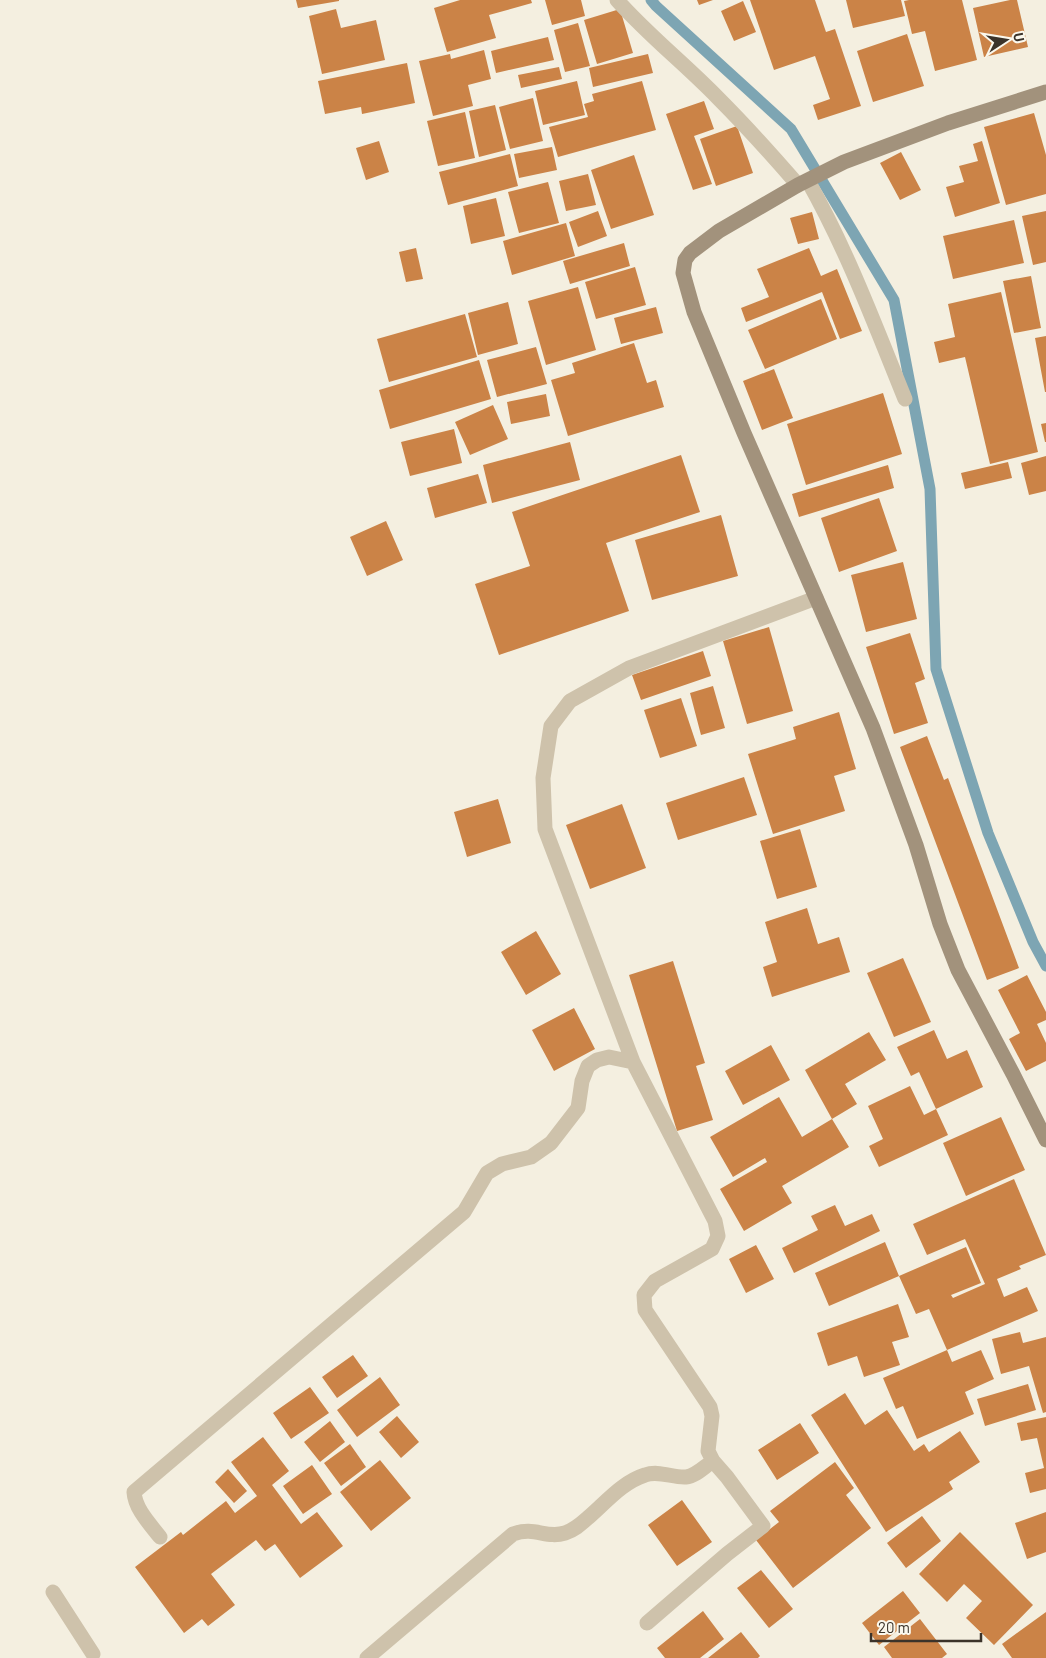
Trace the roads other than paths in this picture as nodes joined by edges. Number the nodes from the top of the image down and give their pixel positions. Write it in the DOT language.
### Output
graph roads {
  1 [pos="617,0"];
  2 [pos="1046,92"];
  3 [pos="806,182"];
  4 [pos="905,399"];
  5 [pos="816,598"];
  6 [pos="633,1062"];
  7 [pos="1046,1140"];
  8 [pos="713,1461"];
  9 [pos="160,1538"];
  10 [pos="53,1592"];
  11 [pos="647,1623"];
  12 [pos="91,1657"];
  13 [pos="367,1658"];
  1 -- 3 [label="street"];
  2 -- 3 [label="street"];
  3 -- 4 [label="street"];
  3 -- 5 [label="street"];
  5 -- 6 [label="street"];
  5 -- 7 [label="street"];
  6 -- 8 [label="street"];
  6 -- 9 [label="street"];
  8 -- 11 [label="street"];
  8 -- 13 [label="street"];
  10 -- 12 [label="street"];
}
